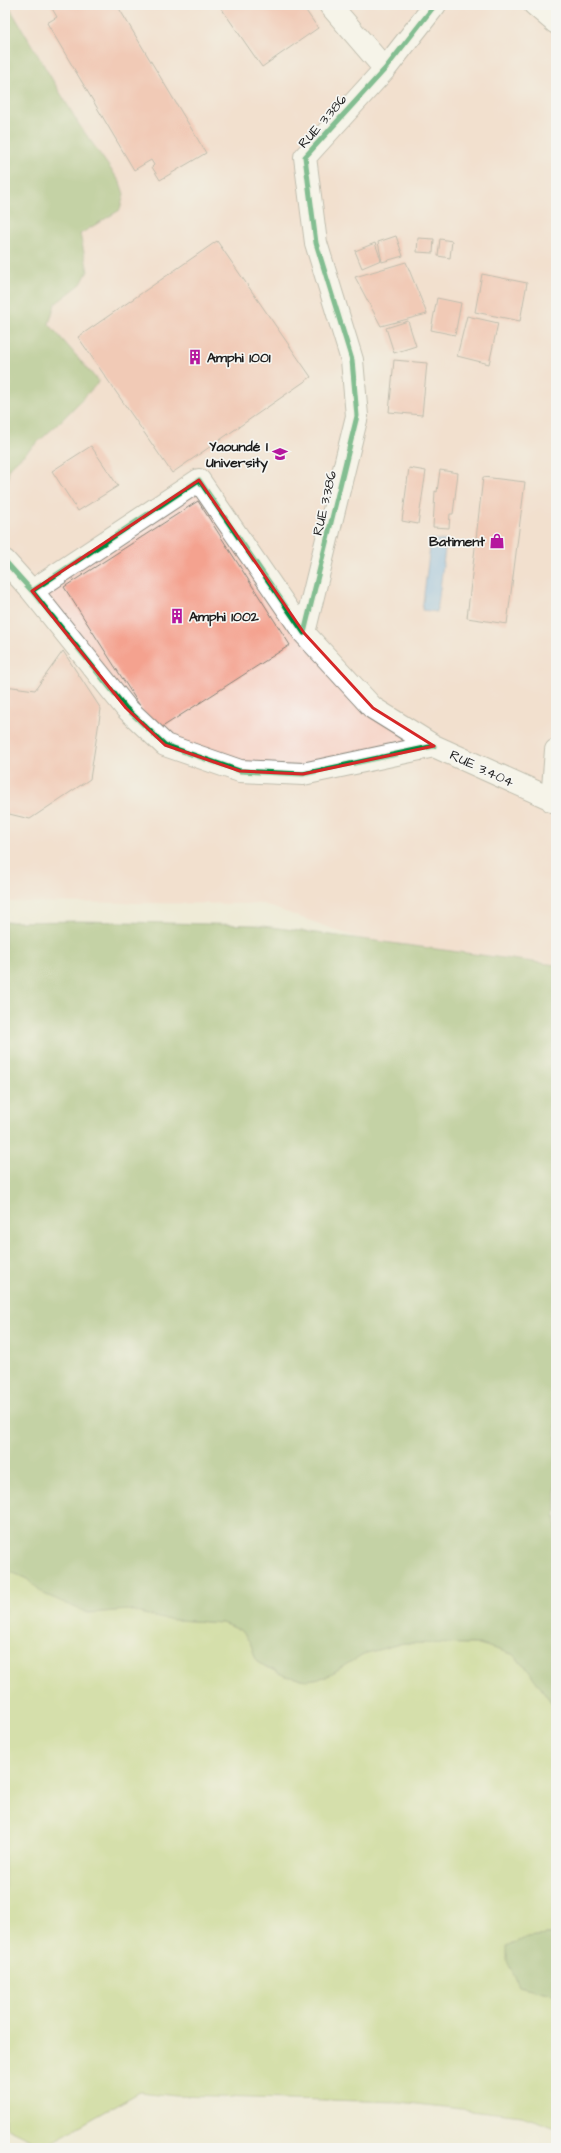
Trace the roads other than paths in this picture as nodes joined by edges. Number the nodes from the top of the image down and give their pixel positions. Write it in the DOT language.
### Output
graph roads {
  1 [pos="330,5"];
  2 [pos="435,5"];
  3 [pos="535,5"];
  4 [pos="556,23"];
  5 [pos="385,69"];
  6 [pos="5,561"];
  7 [pos="32,591"];
  8 [pos="304,633"];
  9 [pos="434,746"];
  10 [pos="556,750"];
  11 [pos="554,801"];
  1 -- 5 [label="street"];
  2 -- 5 [label="street, RUE 3.386"];
  3 -- 4 [label="street"];
  5 -- 8 [label="street, RUE 3.386"];
  6 -- 7 [label="street"];
  7 -- 8 [label="street"];
  7 -- 9 [label="street"];
  8 -- 9 [label="street, RUE 3.404"];
  9 -- 11 [label="street, RUE 3.404"];
  10 -- 11 [label="street"];
}
